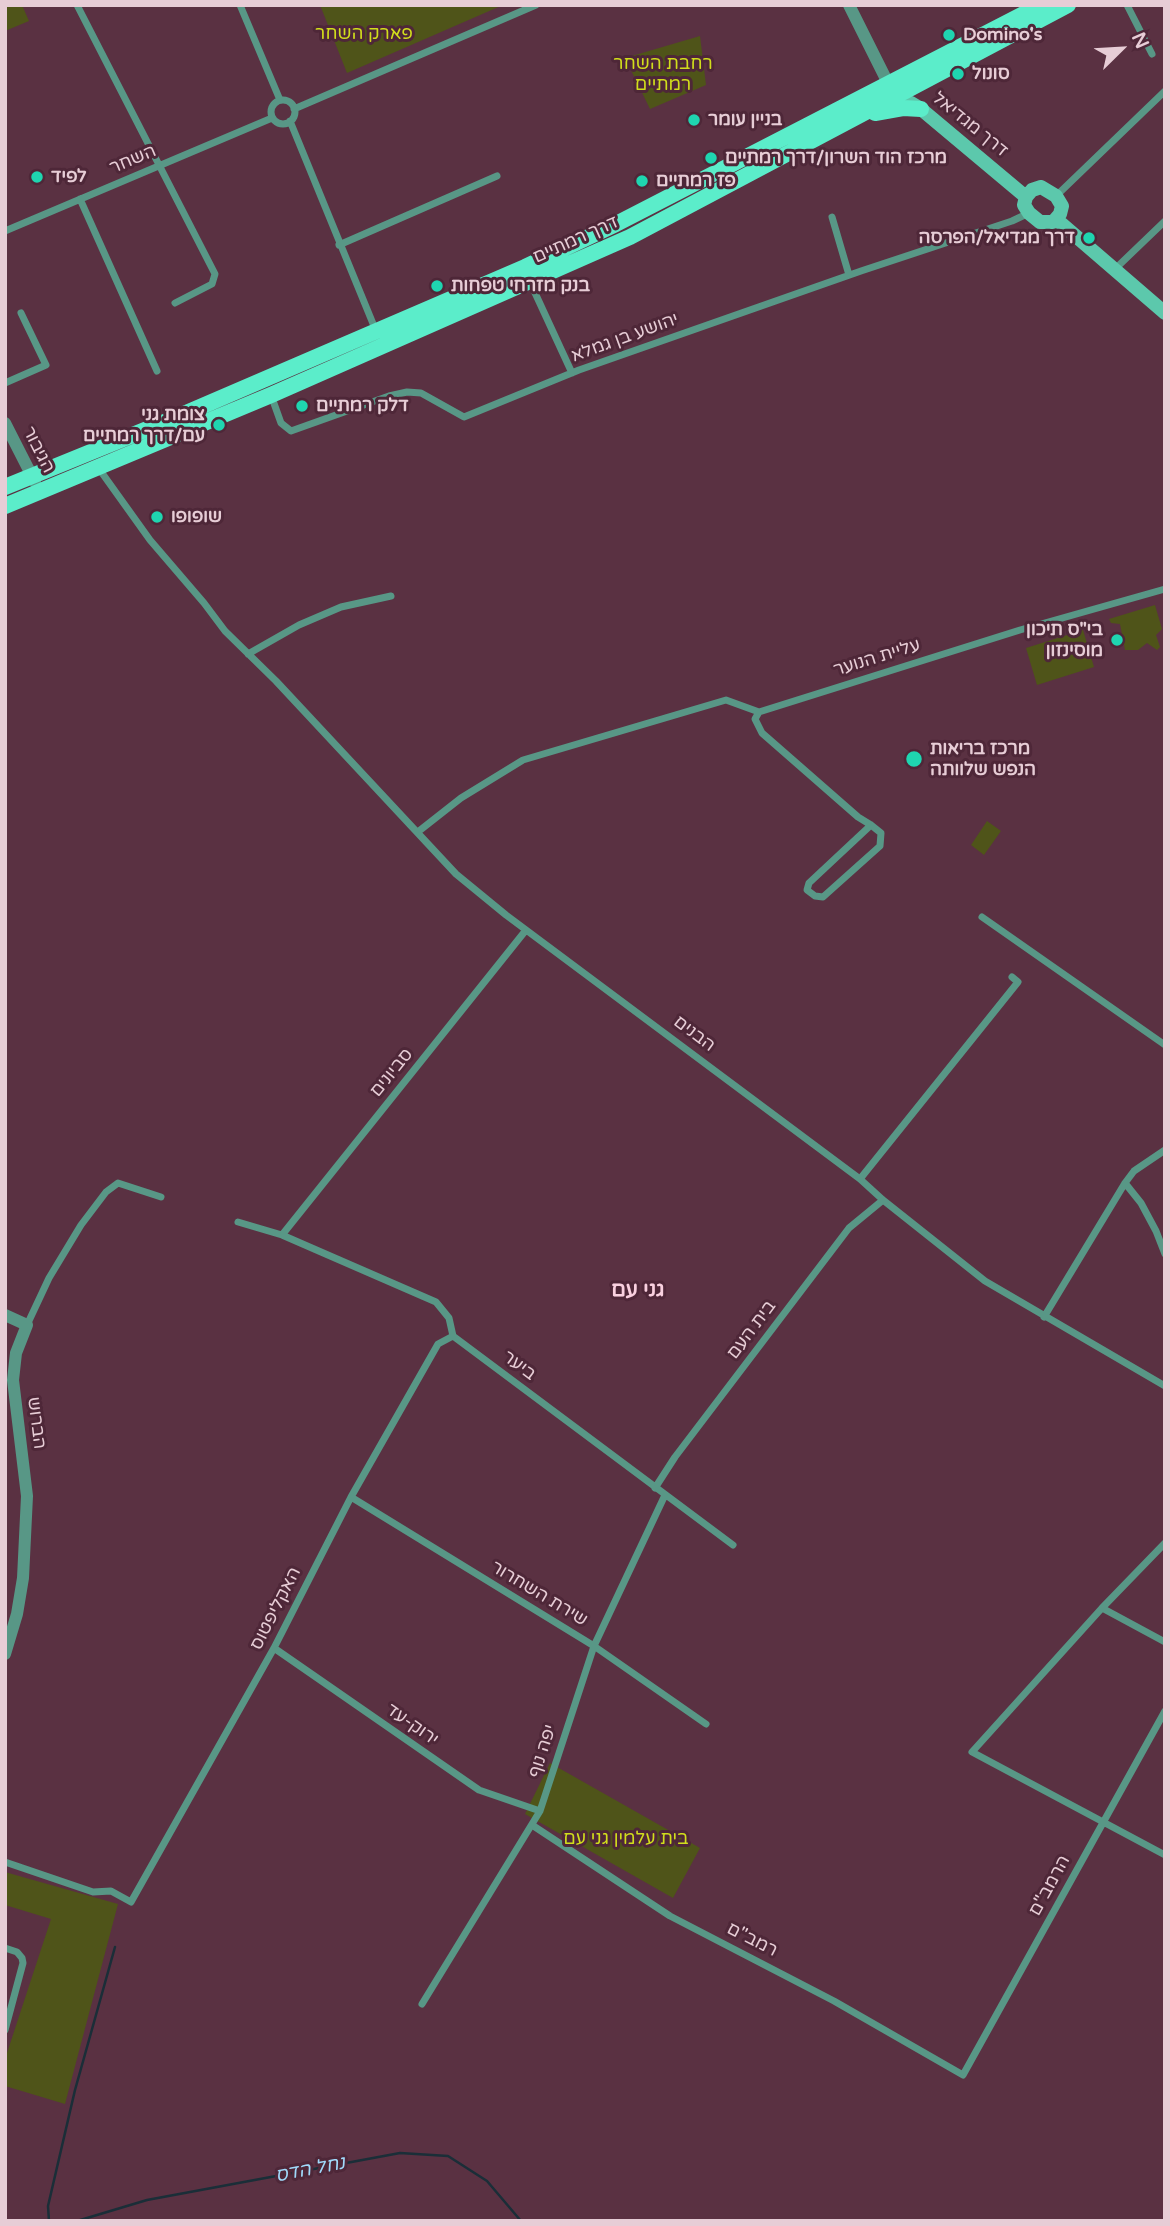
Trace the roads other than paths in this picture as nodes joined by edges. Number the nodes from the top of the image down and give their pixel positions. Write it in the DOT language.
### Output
graph roads {
  1 [pos="77,5"];
  2 [pos="240,5"];
  3 [pos="536,5"];
  4 [pos="849,5"];
  5 [pos="1041,5"];
  6 [pos="1068,5"];
  7 [pos="1127,5"];
  8 [pos="1152,54"];
  9 [pos="929,79"];
  10 [pos="893,90"];
  11 [pos="1165,91"];
  12 [pos="280,100"];
  13 [pos="294,109"];
  14 [pos="921,109"];
  15 [pos="856,117"];
  16 [pos="272,118"];
  17 [pos="290,121"];
  18 [pos="160,166"];
  19 [pos="496,176"];
  20 [pos="1056,196"];
  21 [pos="1026,197"];
  22 [pos="80,199"];
  23 [pos="1029,213"];
  24 [pos="832,217"];
  25 [pos="1056,219"];
  26 [pos="1165,221"];
  27 [pos="5,231"];
  28 [pos="339,244"];
  29 [pos="1115,269"];
  30 [pos="527,275"];
  31 [pos="849,275"];
  32 [pos="175,303"];
  33 [pos="20,313"];
  34 [pos="1165,313"];
  35 [pos="376,332"];
  36 [pos="157,370"];
  37 [pos="572,373"];
  38 [pos="261,382"];
  39 [pos="5,383"];
  40 [pos="271,395"];
  41 [pos="5,424"];
  42 [pos="92,451"];
  43 [pos="98,468"];
  44 [pos="32,475"];
  45 [pos="5,487"];
  46 [pos="40,492"];
  47 [pos="5,506"];
  48 [pos="1165,589"];
  49 [pos="391,596"];
  50 [pos="248,654"];
  51 [pos="759,712"];
  52 [pos="871,825"];
  53 [pos="419,831"];
  54 [pos="982,917"];
  55 [pos="526,930"];
  56 [pos="1012,977"];
  57 [pos="1165,1045"];
  58 [pos="1165,1150"];
  59 [pos="860,1179"];
  60 [pos="1125,1183"];
  61 [pos="162,1197"];
  62 [pos="883,1200"];
  63 [pos="238,1222"];
  64 [pos="282,1235"];
  65 [pos="1165,1254"];
  66 [pos="5,1315"];
  67 [pos="1044,1317"];
  68 [pos="27,1325"];
  69 [pos="453,1336"];
  70 [pos="1165,1386"];
  71 [pos="655,1488"];
  72 [pos="665,1495"];
  73 [pos="351,1497"];
  74 [pos="1165,1543"];
  75 [pos="733,1545"];
  76 [pos="1102,1608"];
  77 [pos="1165,1643"];
  78 [pos="594,1646"];
  79 [pos="274,1648"];
  80 [pos="5,1654"];
  81 [pos="1165,1711"];
  82 [pos="706,1724"];
  83 [pos="540,1811"];
  84 [pos="1104,1822"];
  85 [pos="532,1825"];
  86 [pos="1165,1855"];
  87 [pos="5,1862"];
  88 [pos="5,1948"];
  89 [pos="422,2004"];
  90 [pos="5,2030"];
  91 [pos="963,2076"];
  1 -- 18 [label="street"];
  2 -- 12 [label="street"];
  3 -- 13 [label="street"];
  4 -- 10 [label="street"];
  5 -- 10 [label="main road, דרך רמתיים"];
  6 -- 9 [label="main road, דרך רמתיים"];
  7 -- 8 [label="street"];
  9 -- 10 [label="main road, דרך רמתיים"];
  9 -- 14 [label="main road"];
  10 -- 14 [label="main road, דרך מגדיאל"];
  10 -- 15 [label="main road, דרך רמתיים"];
  10 -- 30 [label="main road, דרך רמתיים"];
  11 -- 20 [label="street"];
  12 -- 13 [label="street"];
  12 -- 16 [label="street"];
  13 -- 17 [label="street"];
  14 -- 15 [label="main road"];
  14 -- 21 [label="main road, דרך מגדיאל"];
  15 -- 30 [label="main road, דרך רמתיים"];
  16 -- 17 [label="street"];
  16 -- 18 [label="street, השחר"];
  17 -- 28 [label="street"];
  18 -- 22 [label="street, השחר"];
  18 -- 32 [label="street"];
  19 -- 28 [label="street"];
  20 -- 21 [label="main road"];
  20 -- 25 [label="main road"];
  21 -- 23 [label="main road"];
  22 -- 27 [label="street, השחר"];
  22 -- 36 [label="street"];
  23 -- 25 [label="main road"];
  23 -- 31 [label="street, יהושע בן גמלא"];
  24 -- 31 [label="street"];
  25 -- 29 [label="main road"];
  26 -- 29 [label="street"];
  28 -- 35 [label="street"];
  29 -- 34 [label="main road"];
  30 -- 35 [label="main road, דרך רמתיים"];
  30 -- 37 [label="street"];
  30 -- 40 [label="main road, דרך רמתיים"];
  31 -- 37 [label="street, יהושע בן גמלא"];
  33 -- 39 [label="street"];
  35 -- 38 [label="main road, דרך רמתיים"];
  37 -- 40 [label="street, יהושע בן גמלא"];
  38 -- 40 [label="street, יהושע בן גמלא"];
  38 -- 42 [label="main road, דרך רמתיים"];
  40 -- 43 [label="main road, דרך רמתיים"];
  41 -- 44 [label="street, הגיבור"];
  42 -- 43 [label="street, הבנים"];
  42 -- 44 [label="main road, דרך רמתיים"];
  43 -- 46 [label="main road, דרך רמתיים"];
  43 -- 50 [label="street, הבנים"];
  44 -- 45 [label="main road, דרך רמתיים"];
  44 -- 46 [label="street, הגיבור"];
  46 -- 47 [label="main road, דרך רמתיים"];
  48 -- 51 [label="street, עליית הנוער"];
  49 -- 50 [label="street"];
  50 -- 53 [label="street, הבנים"];
  51 -- 52 [label="street"];
  51 -- 53 [label="street"];
  52 -- 52 [label="street"];
  53 -- 55 [label="street, הבנים"];
  54 -- 57 [label="street"];
  55 -- 59 [label="street, הבנים"];
  55 -- 64 [label="street, סביונים"];
  56 -- 59 [label="street"];
  58 -- 60 [label="street"];
  59 -- 62 [label="street, הבנים"];
  60 -- 65 [label="street"];
  60 -- 67 [label="street"];
  61 -- 68 [label="street, הברוש"];
  62 -- 67 [label="street, הבנים"];
  62 -- 71 [label="street, בית העם"];
  63 -- 64 [label="street, ביער"];
  64 -- 69 [label="street, ביער"];
  66 -- 68 [label="street"];
  67 -- 70 [label="street, הבנים"];
  68 -- 80 [label="street, הברוש"];
  69 -- 71 [label="street, ביער"];
  69 -- 73 [label="street, האקליפטוס"];
  71 -- 72 [label="street, ביער"];
  72 -- 75 [label="street, ביער"];
  72 -- 78 [label="street, יפה נוף"];
  73 -- 78 [label="street, שירת השחרור"];
  73 -- 79 [label="street, האקליפטוס"];
  74 -- 76 [label="street"];
  76 -- 77 [label="street"];
  76 -- 84 [label="street"];
  78 -- 82 [label="street, שירת השחרור"];
  78 -- 83 [label="street, יפה נוף"];
  79 -- 83 [label="street, ירוק-עד"];
  79 -- 87 [label="street, האקליפטוס"];
  81 -- 84 [label="street, הרמב\"ם"];
  83 -- 85 [label="street, יפה נוף"];
  84 -- 86 [label="street"];
  84 -- 91 [label="street, הרמב\"ם"];
  85 -- 89 [label="street, יפה נוף"];
  85 -- 91 [label="street, רמב\"ם"];
  88 -- 90 [label="street"];
}
